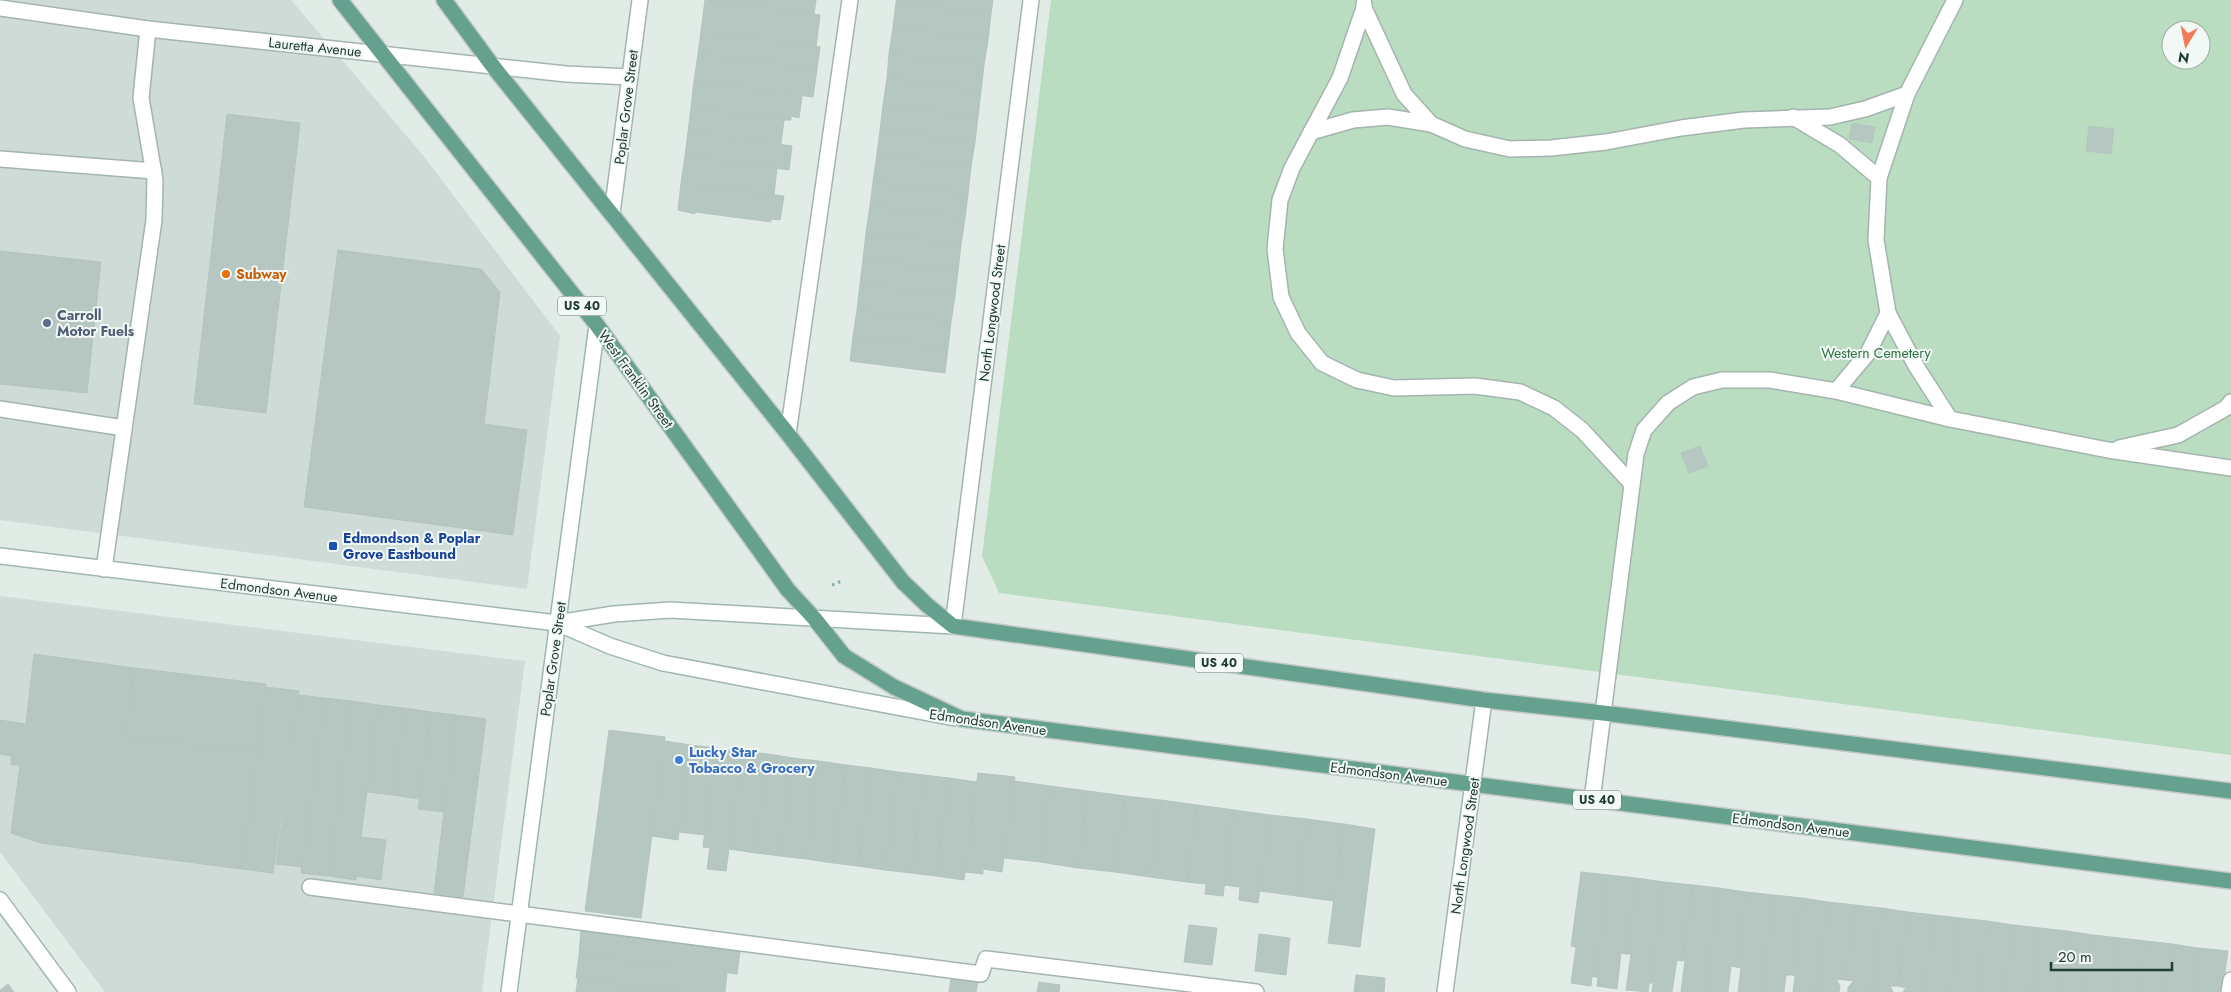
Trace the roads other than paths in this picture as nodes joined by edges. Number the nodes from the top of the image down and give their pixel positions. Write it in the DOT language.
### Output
graph roads {
  1 [pos="340,0"];
  2 [pos="640,0"];
  3 [pos="850,0"];
  4 [pos="1031,0"];
  5 [pos="1955,0"];
  6 [pos="448,2"];
  7 [pos="1364,4"];
  8 [pos="0,8"];
  9 [pos="148,29"];
  10 [pos="383,54"];
  11 [pos="492,65"];
  12 [pos="630,77"];
  13 [pos="1907,94"];
  14 [pos="1792,117"];
  15 [pos="1431,124"];
  16 [pos="1312,132"];
  17 [pos="0,159"];
  18 [pos="154,171"];
  19 [pos="1879,178"];
  20 [pos="612,213"];
  21 [pos="1888,313"];
  22 [pos="597,325"];
  23 [pos="1836,391"];
  24 [pos="2231,402"];
  25 [pos="0,409"];
  26 [pos="1950,419"];
  27 [pos="124,428"];
  28 [pos="788,434"];
  29 [pos="2108,450"];
  30 [pos="2231,468"];
  31 [pos="1631,484"];
  32 [pos="0,556"];
  33 [pos="104,569"];
  34 [pos="814,618"];
  35 [pos="557,623"];
  36 [pos="953,626"];
  37 [pos="1484,700"];
  38 [pos="1604,713"];
  39 [pos="962,720"];
  40 [pos="1473,784"];
  41 [pos="2231,791"];
  42 [pos="1592,800"];
  43 [pos="2231,881"];
  44 [pos="310,887"];
  45 [pos="0,900"];
  46 [pos="519,914"];
  47 [pos="2231,980"];
  48 [pos="68,992"];
  49 [pos="509,992"];
  50 [pos="1256,992"];
  51 [pos="1446,992"];
  52 [pos="2230,992"];
  1 -- 10 [label="main road, West Franklin Street / US 40"];
  2 -- 12 [label="main road, Poplar Grove Street"];
  3 -- 28 [label="main road"];
  4 -- 36 [label="main road, North Longwood Street"];
  5 -- 13 [label="main road"];
  6 -- 11 [label="main road"];
  7 -- 15 [label="main road"];
  7 -- 16 [label="main road"];
  8 -- 9 [label="main road, Lauretta Avenue"];
  9 -- 10 [label="main road, Lauretta Avenue"];
  9 -- 18 [label="main road"];
  10 -- 11 [label="main road, Lauretta Avenue"];
  10 -- 22 [label="main road, West Franklin Street / US 40"];
  11 -- 12 [label="main road, Lauretta Avenue"];
  11 -- 20 [label="main road"];
  12 -- 20 [label="main road, Poplar Grove Street"];
  13 -- 14 [label="main road"];
  13 -- 19 [label="main road"];
  14 -- 15 [label="main road"];
  14 -- 19 [label="main road"];
  15 -- 16 [label="main road"];
  16 -- 31 [label="main road"];
  17 -- 18 [label="main road"];
  18 -- 27 [label="main road"];
  19 -- 21 [label="main road"];
  20 -- 28 [label="main road"];
  21 -- 23 [label="main road"];
  21 -- 26 [label="main road"];
  22 -- 34 [label="main road, West Franklin Street / US 40"];
  22 -- 35 [label="main road, Poplar Grove Street"];
  23 -- 26 [label="main road"];
  23 -- 31 [label="main road"];
  24 -- 29 [label="main road"];
  25 -- 27 [label="main road"];
  26 -- 29 [label="main road"];
  27 -- 33 [label="main road"];
  28 -- 36 [label="main road"];
  29 -- 30 [label="main road"];
  31 -- 38 [label="main road"];
  32 -- 33 [label="main road, Edmondson Avenue"];
  33 -- 35 [label="main road, Edmondson Avenue"];
  34 -- 35 [label="main road, Edmondson Avenue"];
  34 -- 36 [label="main road, Edmondson Avenue"];
  34 -- 39 [label="main road, West Franklin Street / US 40"];
  35 -- 39 [label="main road, Edmondson Avenue"];
  35 -- 46 [label="main road, Poplar Grove Street"];
  36 -- 37 [label="main road, Edmondson Avenue / US 40"];
  37 -- 38 [label="main road, Edmondson Avenue / US 40"];
  37 -- 40 [label="main road, North Longwood Street"];
  38 -- 41 [label="main road, Edmondson Avenue / US 40"];
  38 -- 42 [label="main road"];
  39 -- 40 [label="main road, Edmondson Avenue / US 40"];
  40 -- 42 [label="main road, Edmondson Avenue / US 40"];
  40 -- 51 [label="main road, North Longwood Street"];
  42 -- 43 [label="main road, Edmondson Avenue / US 40"];
  44 -- 46 [label="main road"];
  45 -- 48 [label="main road"];
  46 -- 49 [label="main road, Poplar Grove Street"];
  46 -- 50 [label="main road"];
  47 -- 52 [label="main road"];
}
